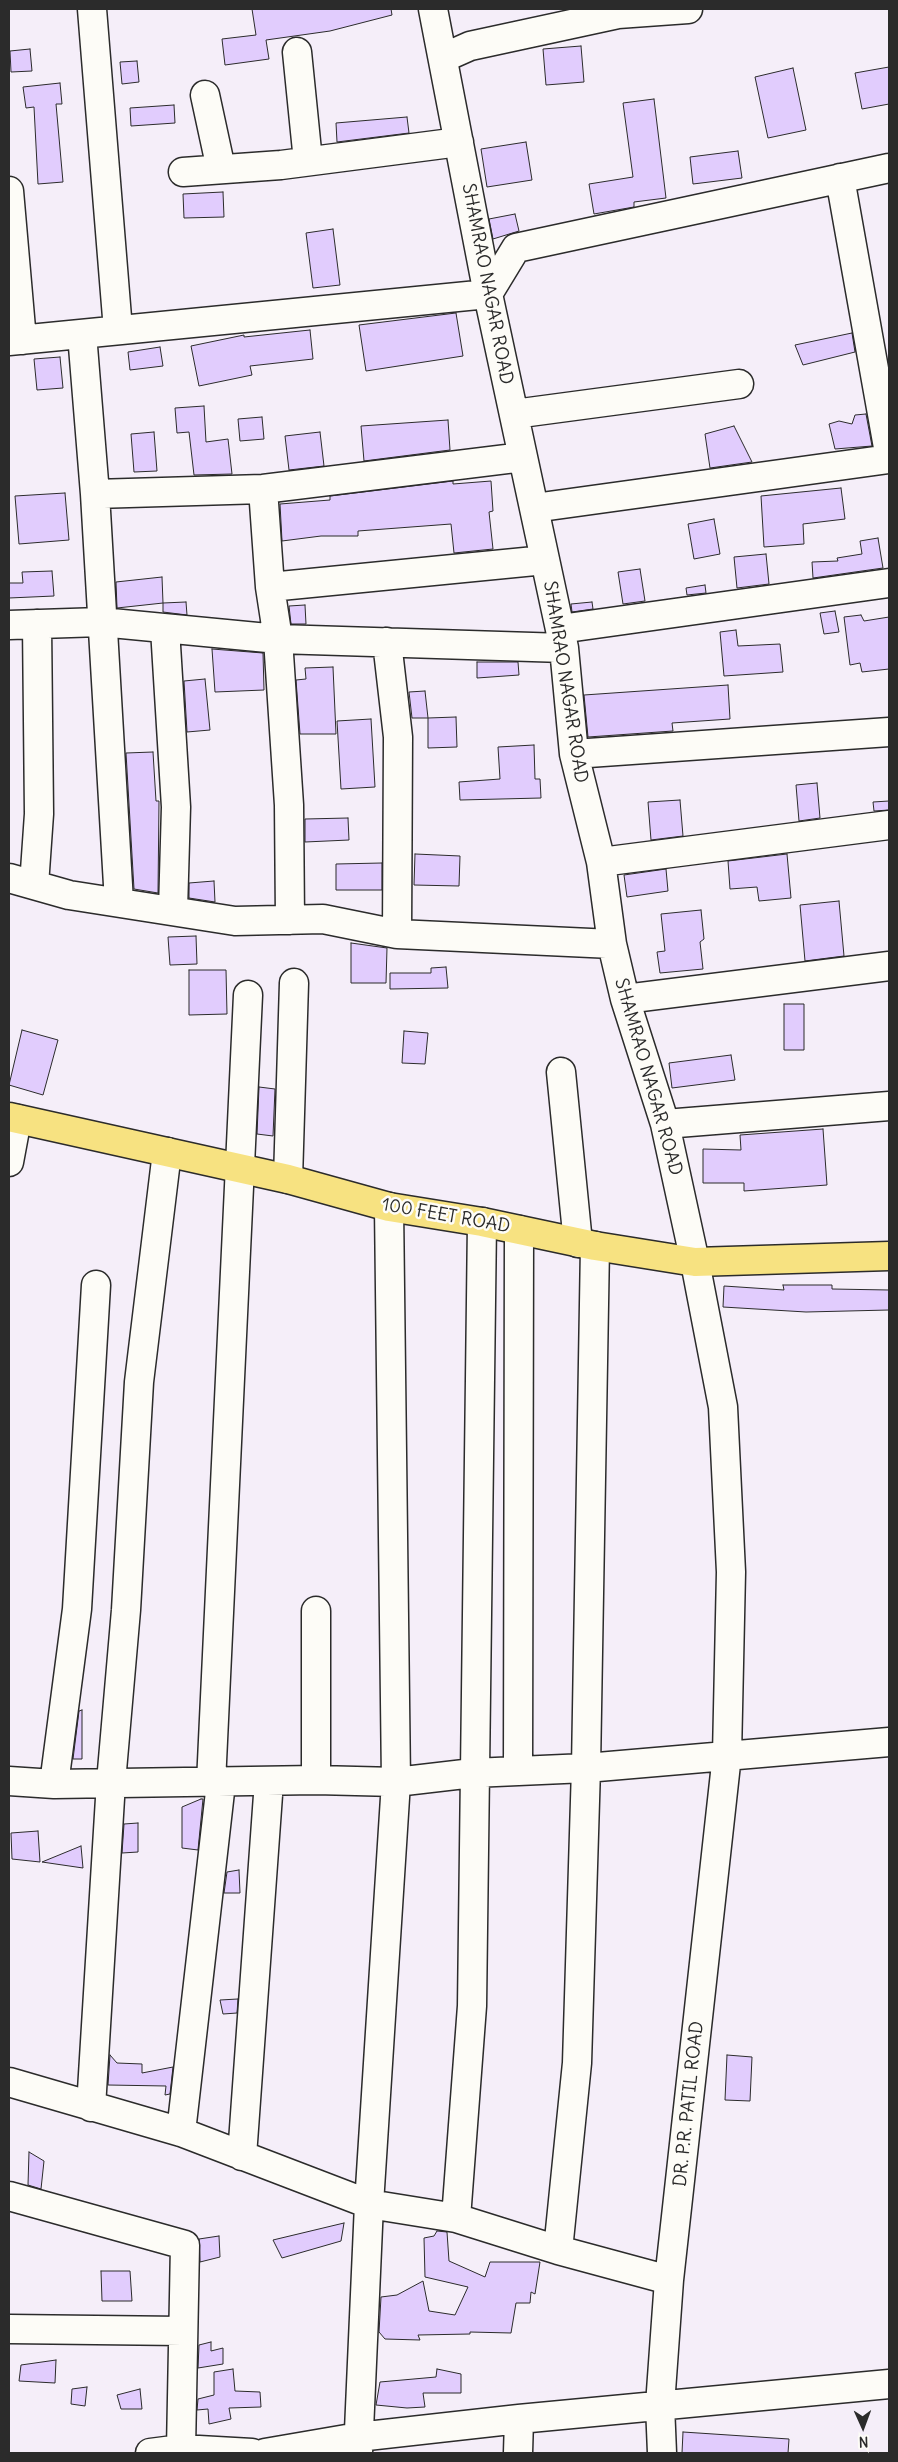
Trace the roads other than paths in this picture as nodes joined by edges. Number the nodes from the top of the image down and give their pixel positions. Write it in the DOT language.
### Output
graph roads {
  1 [pos="92,9"];
  2 [pos="433,9"];
  3 [pos="688,9"];
  4 [pos="297,52"];
  5 [pos="443,58"];
  6 [pos="205,95"];
  7 [pos="459,142"];
  8 [pos="308,162"];
  9 [pos="889,168"];
  10 [pos="221,169"];
  11 [pos="183,172"];
  12 [pos="840,178"];
  13 [pos="9,191"];
  14 [pos="488,294"];
  15 [pos="118,330"];
  16 [pos="82,334"];
  17 [pos="15,340"];
  18 [pos="739,384"];
  19 [pos="514,414"];
  20 [pos="889,453"];
  21 [pos="523,458"];
  22 [pos="889,459"];
  23 [pos="263,489"];
  24 [pos="95,494"];
  25 [pos="534,508"];
  26 [pos="545,560"];
  27 [pos="889,583"];
  28 [pos="270,588"];
  29 [pos="101,622"];
  30 [pos="37,624"];
  31 [pos="9,625"];
  32 [pos="165,629"];
  33 [pos="562,638"];
  34 [pos="278,639"];
  35 [pos="387,642"];
  36 [pos="889,732"];
  37 [pos="574,754"];
  38 [pos="889,825"];
  39 [pos="601,862"];
  40 [pos="9,878"];
  41 [pos="34,885"];
  42 [pos="119,902"];
  43 [pos="173,910"];
  44 [pos="290,920"];
  45 [pos="397,934"];
  46 [pos="612,944"];
  47 [pos="889,966"];
  48 [pos="294,983"];
  49 [pos="248,996"];
  50 [pos="625,1000"];
  51 [pos="561,1072"];
  52 [pos="889,1106"];
  53 [pos="13,1118"];
  54 [pos="665,1124"];
  55 [pos="167,1152"];
  56 [pos="9,1162"];
  57 [pos="241,1168"];
  58 [pos="288,1179"];
  59 [pos="389,1208"];
  60 [pos="482,1222"];
  61 [pos="519,1230"];
  62 [pos="586,1245"];
  63 [pos="889,1256"];
  64 [pos="695,1262"];
  65 [pos="96,1286"];
  66 [pos="316,1611"];
  67 [pos="889,1742"];
  68 [pos="727,1755"];
  69 [pos="586,1768"];
  70 [pos="518,1771"];
  71 [pos="473,1773"];
  72 [pos="316,1780"];
  73 [pos="269,1781"];
  74 [pos="9,1782"];
  75 [pos="111,1782"];
  76 [pos="396,1782"];
  77 [pos="216,1783"];
  78 [pos="54,1784"];
  79 [pos="9,2082"];
  80 [pos="91,2107"];
  81 [pos="181,2132"];
  82 [pos="242,2156"];
  83 [pos="9,2196"];
  84 [pos="369,2204"];
  85 [pos="456,2218"];
  86 [pos="558,2250"];
  87 [pos="669,2280"];
  88 [pos="9,2329"];
  89 [pos="182,2331"];
  90 [pos="889,2384"];
  91 [pos="660,2405"];
  92 [pos="519,2419"];
  93 [pos="358,2445"];
  94 [pos="180,2449"];
  95 [pos="150,2453"];
  96 [pos="252,2453"];
  97 [pos="266,2453"];
  98 [pos="518,2453"];
  99 [pos="662,2453"];
  1 -- 15 [label="street"];
  2 -- 5 [label="street, SHAMRAO NAGAR ROAD"];
  3 -- 5 [label="street"];
  4 -- 8 [label="street"];
  5 -- 7 [label="street, SHAMRAO NAGAR ROAD"];
  6 -- 10 [label="street"];
  7 -- 8 [label="street"];
  7 -- 14 [label="street, SHAMRAO NAGAR ROAD"];
  8 -- 10 [label="street"];
  9 -- 12 [label="street"];
  10 -- 11 [label="street"];
  12 -- 14 [label="street"];
  12 -- 20 [label="street"];
  13 -- 17 [label="street"];
  14 -- 15 [label="street"];
  14 -- 19 [label="street, SHAMRAO NAGAR ROAD"];
  15 -- 16 [label="street"];
  16 -- 17 [label="street"];
  16 -- 24 [label="street"];
  18 -- 19 [label="street"];
  19 -- 21 [label="street, SHAMRAO NAGAR ROAD"];
  21 -- 23 [label="street"];
  21 -- 25 [label="street, SHAMRAO NAGAR ROAD"];
  22 -- 25 [label="street"];
  23 -- 24 [label="street"];
  23 -- 28 [label="street"];
  24 -- 29 [label="street"];
  25 -- 26 [label="street, SHAMRAO NAGAR ROAD"];
  26 -- 28 [label="street"];
  26 -- 33 [label="street, SHAMRAO NAGAR ROAD"];
  27 -- 33 [label="street"];
  28 -- 34 [label="street"];
  29 -- 30 [label="street"];
  29 -- 32 [label="street"];
  29 -- 42 [label="street"];
  30 -- 31 [label="street"];
  30 -- 41 [label="street"];
  32 -- 34 [label="street"];
  32 -- 43 [label="street"];
  33 -- 35 [label="street"];
  33 -- 37 [label="street, SHAMRAO NAGAR ROAD"];
  34 -- 35 [label="street"];
  34 -- 44 [label="street"];
  35 -- 45 [label="street"];
  36 -- 37 [label="street"];
  37 -- 39 [label="street, SHAMRAO NAGAR ROAD"];
  38 -- 39 [label="street"];
  39 -- 46 [label="street, SHAMRAO NAGAR ROAD"];
  40 -- 41 [label="street"];
  41 -- 42 [label="street"];
  42 -- 43 [label="street"];
  43 -- 44 [label="street"];
  44 -- 45 [label="street"];
  45 -- 46 [label="street"];
  46 -- 50 [label="street, SHAMRAO NAGAR ROAD"];
  47 -- 50 [label="street"];
  48 -- 58 [label="street"];
  49 -- 57 [label="street"];
  50 -- 54 [label="street, SHAMRAO NAGAR ROAD"];
  51 -- 62 [label="street"];
  52 -- 54 [label="street"];
  53 -- 55 [label="main road, 100 FEET ROAD"];
  53 -- 56 [label="street"];
  54 -- 64 [label="street, SHAMRAO NAGAR ROAD"];
  55 -- 57 [label="main road, 100 FEET ROAD"];
  55 -- 75 [label="street"];
  57 -- 58 [label="main road, 100 FEET ROAD"];
  57 -- 77 [label="street"];
  58 -- 59 [label="main road, 100 FEET ROAD"];
  59 -- 60 [label="main road, 100 FEET ROAD"];
  59 -- 76 [label="street"];
  60 -- 61 [label="main road, 100 FEET ROAD"];
  60 -- 71 [label="street"];
  61 -- 62 [label="main road, 100 FEET ROAD"];
  61 -- 70 [label="street"];
  62 -- 64 [label="main road, 100 FEET ROAD"];
  62 -- 69 [label="street"];
  63 -- 64 [label="main road, 100 FEET ROAD"];
  64 -- 68 [label="street, SHAMRAO NAGAR ROAD"];
  65 -- 78 [label="street"];
  66 -- 72 [label="street"];
  67 -- 68 [label="street"];
  68 -- 69 [label="street"];
  68 -- 87 [label="street, DR. P.R. PATIL ROAD"];
  69 -- 70 [label="street"];
  69 -- 86 [label="street"];
  70 -- 71 [label="street"];
  71 -- 76 [label="street"];
  71 -- 85 [label="street"];
  72 -- 73 [label="street"];
  72 -- 76 [label="street"];
  73 -- 77 [label="street"];
  73 -- 82 [label="street"];
  74 -- 78 [label="street"];
  75 -- 77 [label="street"];
  75 -- 78 [label="street"];
  75 -- 80 [label="street"];
  76 -- 84 [label="street"];
  77 -- 81 [label="street"];
  79 -- 80 [label="street"];
  80 -- 81 [label="street"];
  81 -- 82 [label="street"];
  82 -- 84 [label="street"];
  83 -- 89 [label="street"];
  84 -- 85 [label="street"];
  84 -- 93 [label="street"];
  85 -- 86 [label="street"];
  86 -- 87 [label="street"];
  87 -- 91 [label="street, DR. P.R. PATIL ROAD"];
  88 -- 89 [label="street"];
  89 -- 94 [label="street"];
  90 -- 91 [label="street"];
  91 -- 92 [label="street"];
  91 -- 99 [label="street, DR. P.R. PATIL ROAD"];
  92 -- 93 [label="street"];
  92 -- 98 [label="street"];
  93 -- 97 [label="street"];
  94 -- 95 [label="street"];
  94 -- 96 [label="street"];
}
